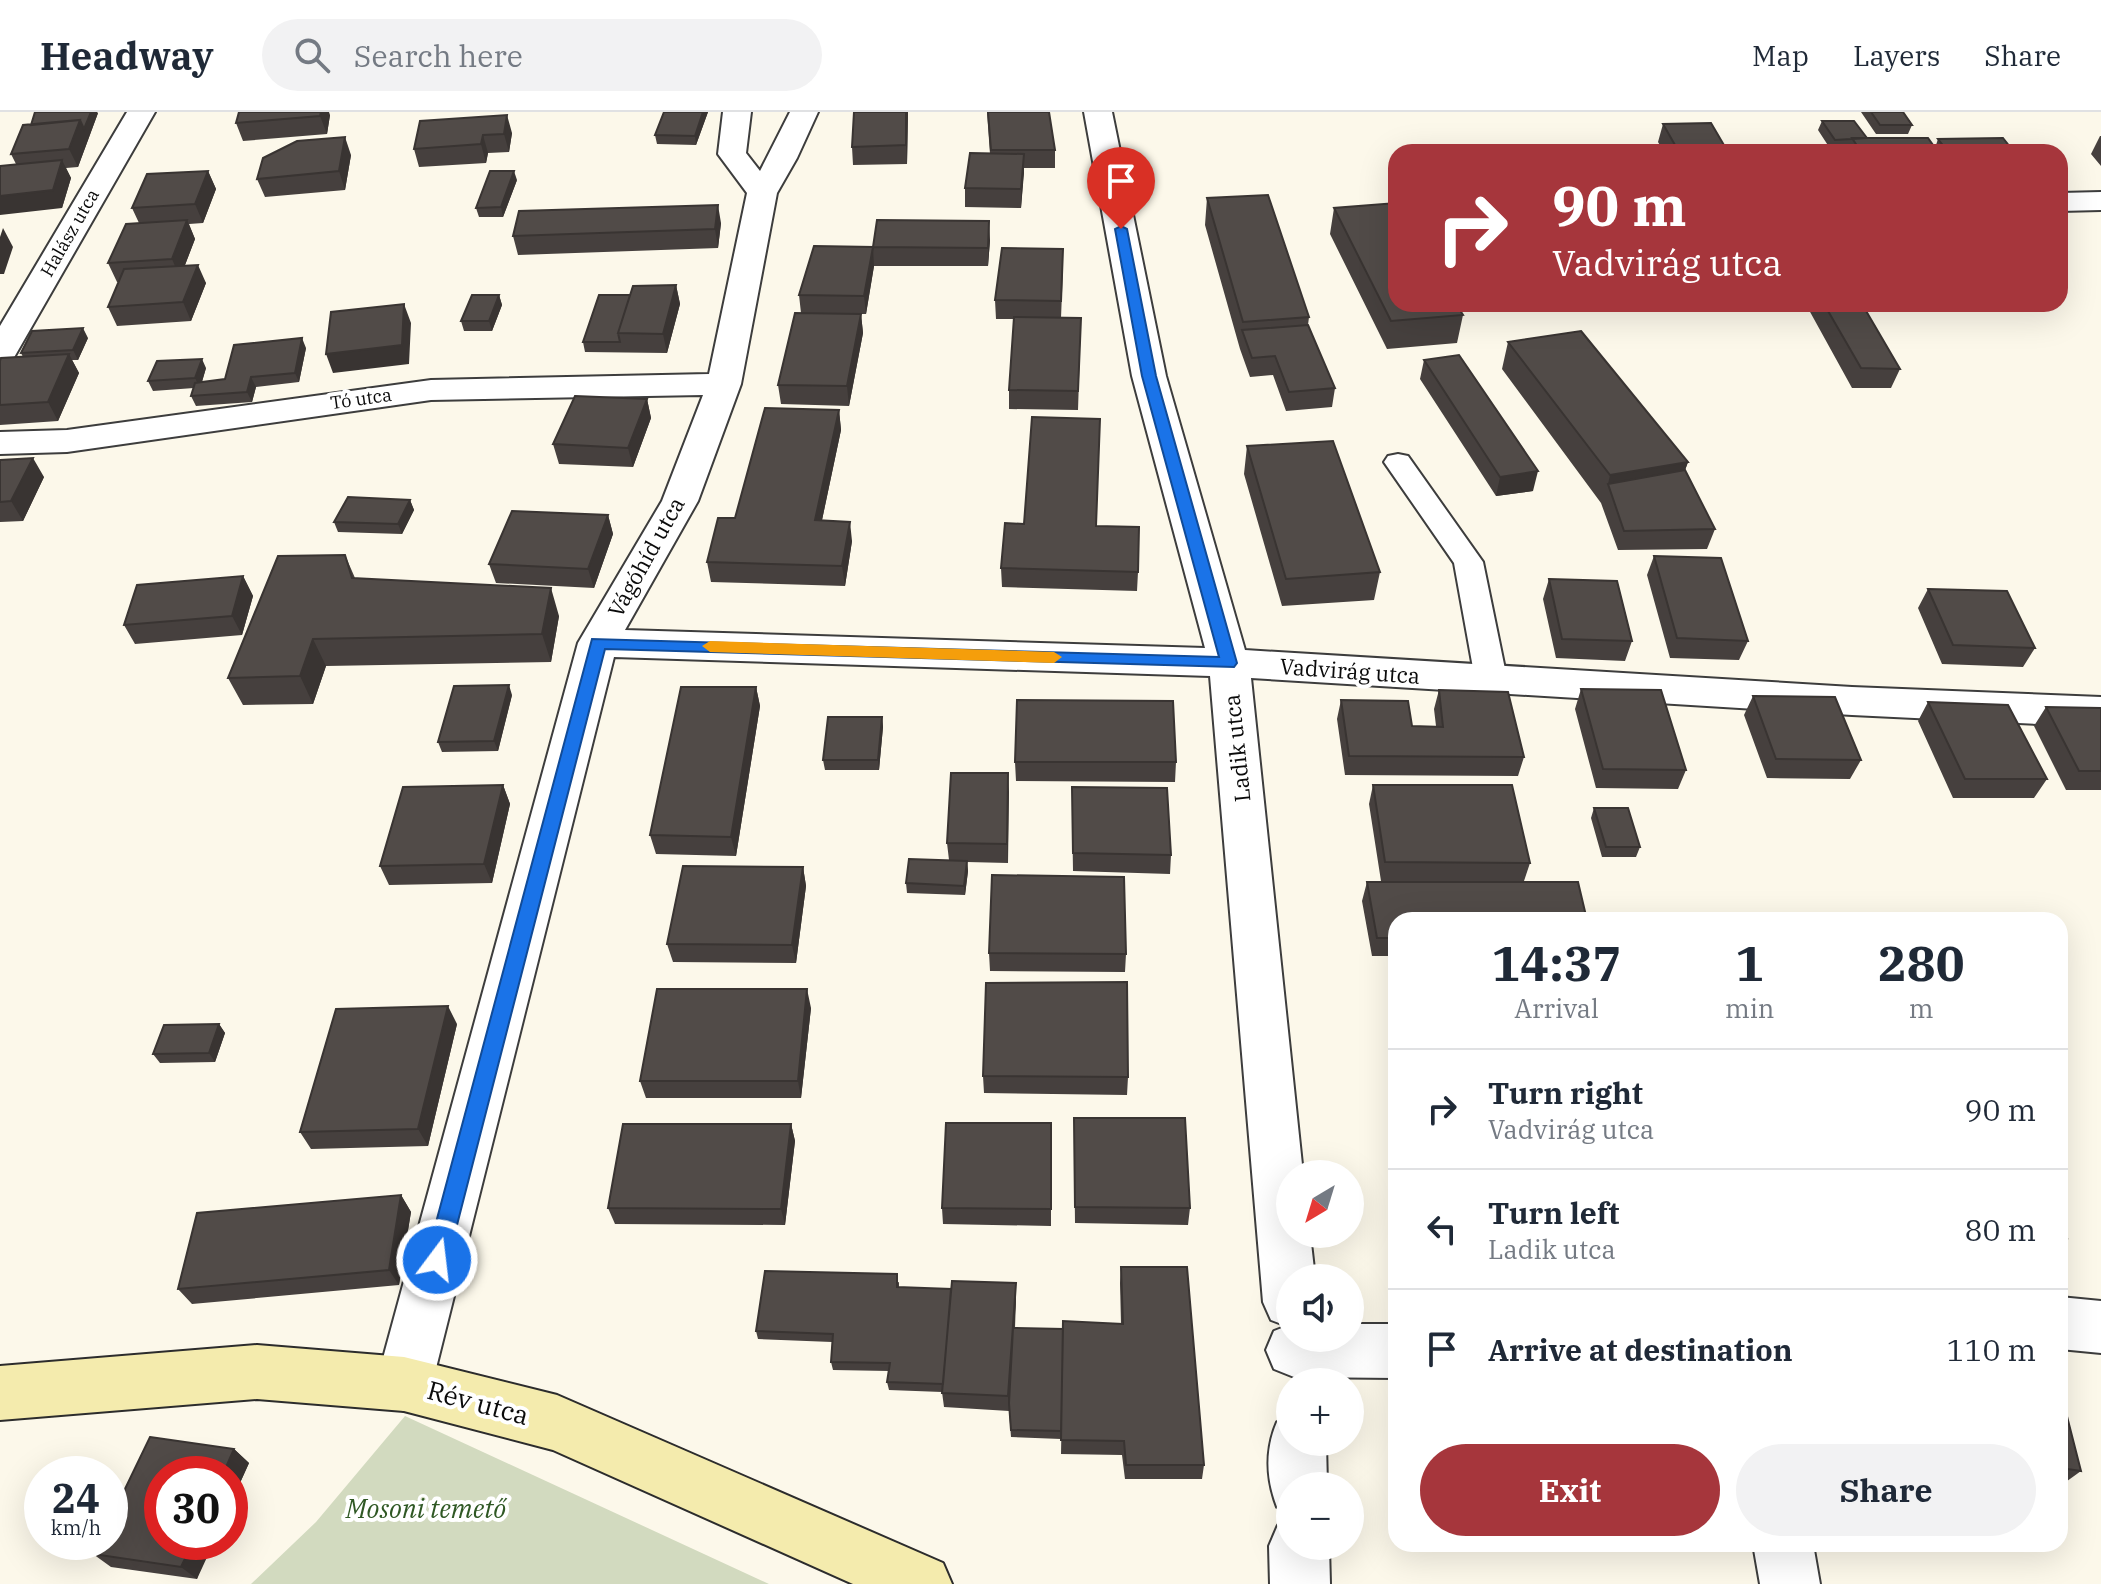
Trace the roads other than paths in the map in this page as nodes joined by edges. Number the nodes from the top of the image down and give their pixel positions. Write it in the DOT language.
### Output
graph roads {
  1 [pos="141,112"];
  2 [pos="737,112"];
  3 [pos="804,112"];
  4 [pos="1098,112"];
  5 [pos="762,193"];
  6 [pos="2101,201"];
  7 [pos="2068,202"];
  8 [pos="0,354"];
  9 [pos="724,384"];
  10 [pos="0,443"];
  11 [pos="1398,462"];
  12 [pos="598,643"];
  13 [pos="1229,663"];
  14 [pos="1491,679"];
  15 [pos="2101,712"];
  16 [pos="1286,1264"];
  17 [pos="2068,1324"];
  18 [pos="2101,1327"];
  19 [pos="1364,1349"];
  20 [pos="1388,1350"];
  21 [pos="404,1384"];
  22 [pos="0,1393"];
  23 [pos="1784,1552"];
  24 [pos="1299,1560"];
  25 [pos="922,1584"];
  26 [pos="1300,1584"];
  27 [pos="1790,1584"];
  1 -- 8 [label="street, Halász utca"];
  2 -- 5 [label="street"];
  3 -- 5 [label="street, Vágóhíd utca"];
  4 -- 13 [label="street, Ladik utca"];
  5 -- 9 [label="street, Vágóhíd utca"];
  6 -- 7 [label="street"];
  9 -- 10 [label="street, Tó utca"];
  9 -- 12 [label="street, Vágóhíd utca"];
  11 -- 14 [label="lane"];
  12 -- 13 [label="street, Vadvirág utca"];
  12 -- 21 [label="street, Vágóhíd utca"];
  13 -- 14 [label="street, Vadvirág utca"];
  13 -- 16 [label="street, Ladik utca"];
  14 -- 15 [label="street, Vadvirág utca"];
  17 -- 18 [label="street"];
  19 -- 20 [label="street"];
  21 -- 22 [label="main road, Rév utca"];
  21 -- 25 [label="main road, Rév utca"];
  23 -- 27 [label="street"];
  24 -- 26 [label="street"];
}
